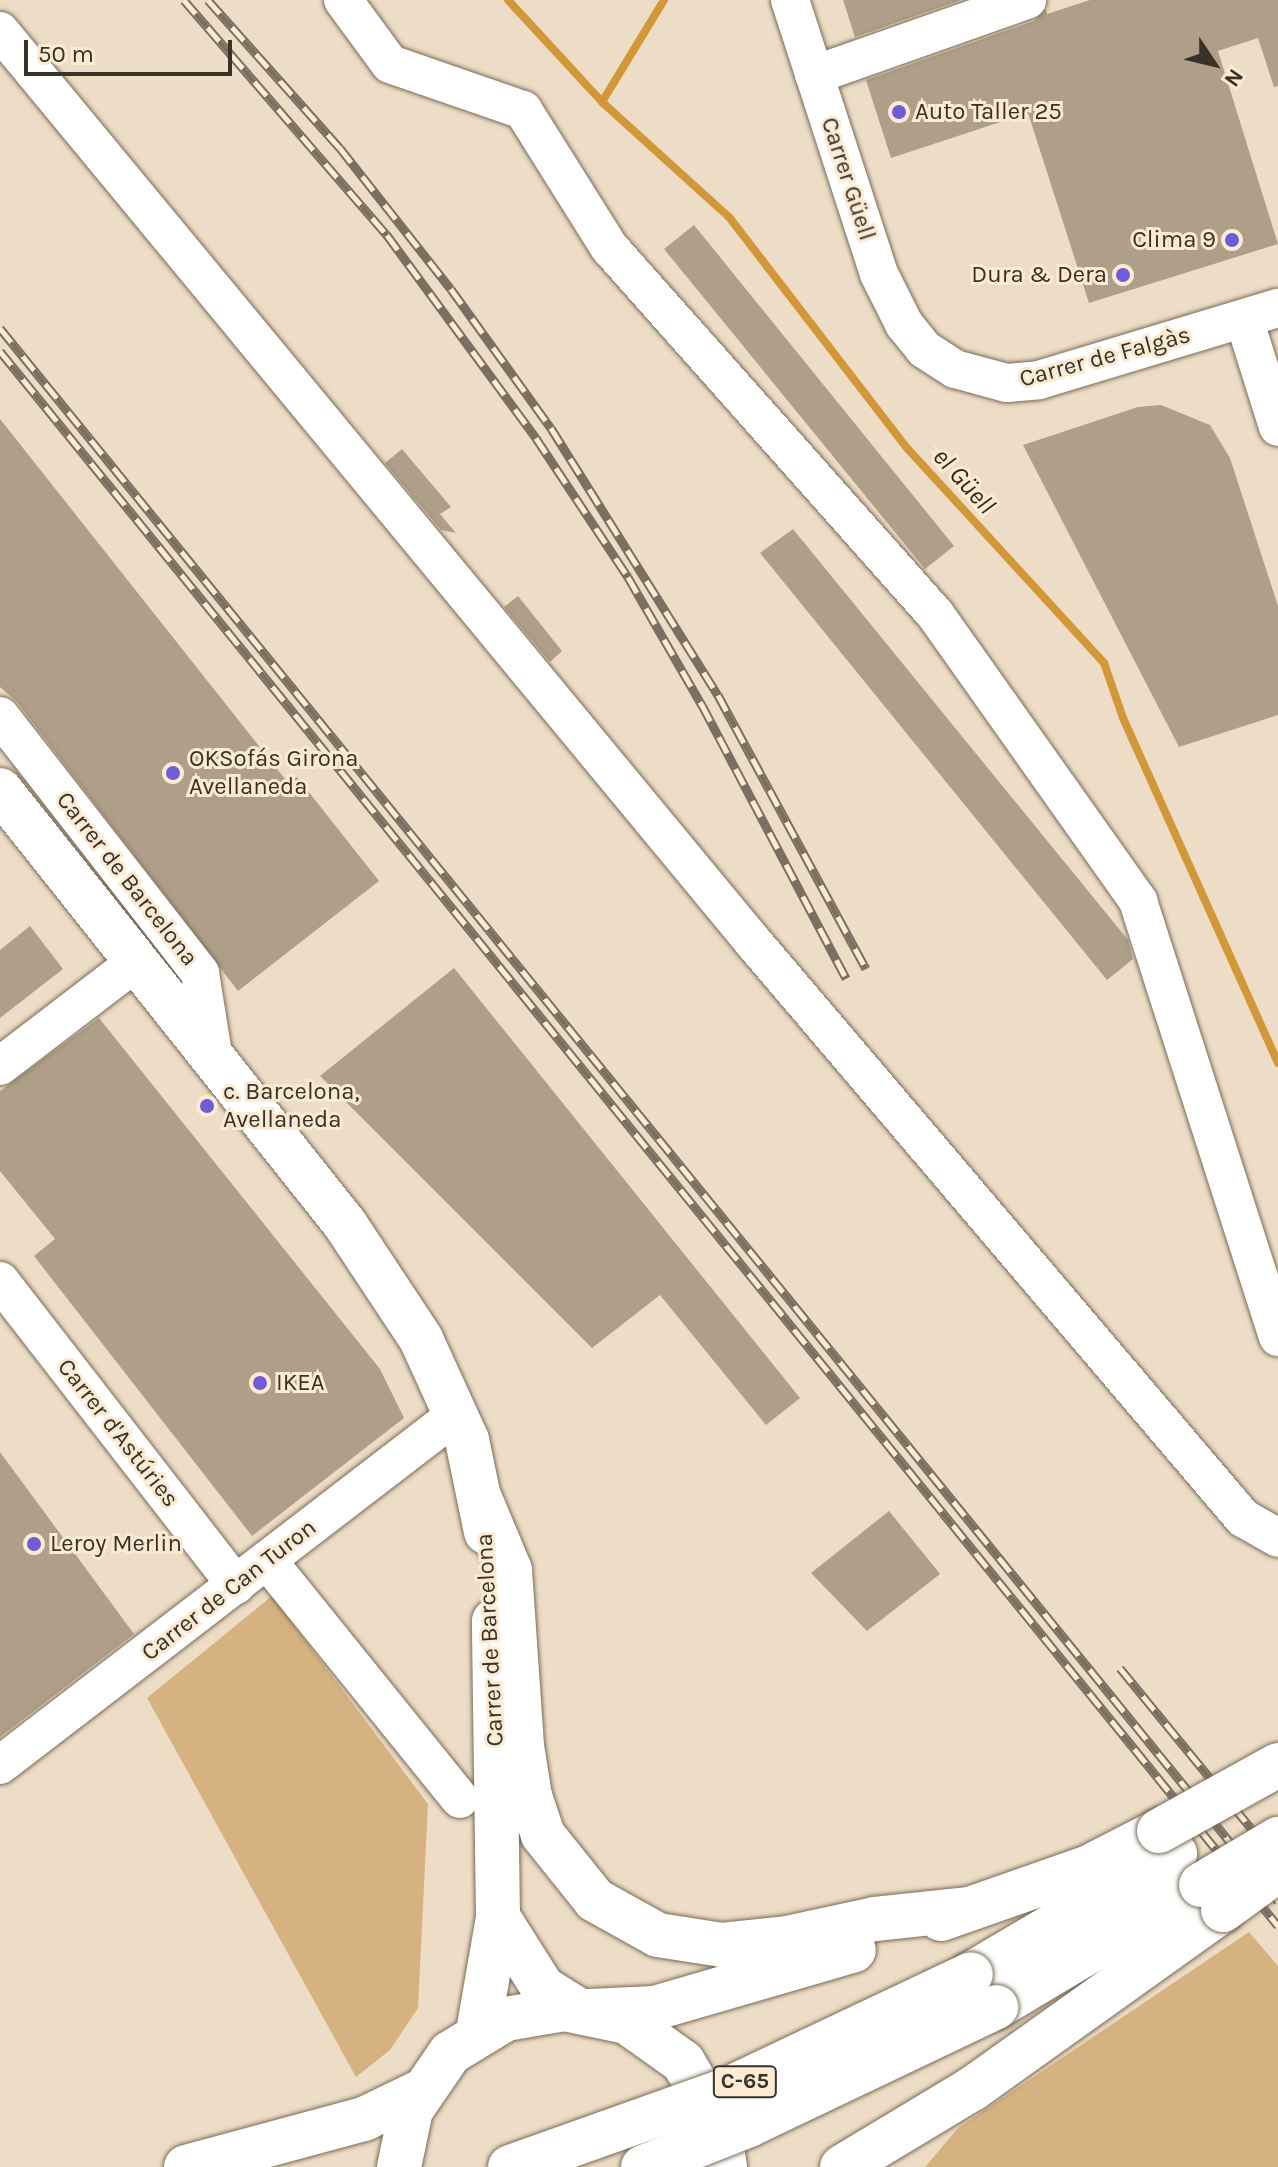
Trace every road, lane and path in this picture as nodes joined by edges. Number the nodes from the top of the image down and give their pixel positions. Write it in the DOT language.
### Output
graph roads {
  1 [pos="343,0"];
  2 [pos="790,0"];
  3 [pos="1027,0"];
  4 [pos="0,31"];
  5 [pos="814,75"];
  6 [pos="1261,314"];
  7 [pos="924,349"];
  8 [pos="1278,427"];
  9 [pos="0,716"];
  10 [pos="0,790"];
  11 [pos="136,962"];
  12 [pos="214,1060"];
  13 [pos="0,1066"];
  14 [pos="0,1281"];
  15 [pos="1278,1337"];
  16 [pos="457,1414"];
  17 [pos="479,1496"];
  18 [pos="1278,1538"];
  19 [pos="267,1560"];
  20 [pos="236,1585"];
  21 [pos="0,1765"];
  22 [pos="1278,1765"];
  23 [pos="1278,1790"];
  24 [pos="460,1799"];
  25 [pos="1278,1839"];
  26 [pos="1189,1870"];
  27 [pos="1278,1870"];
  28 [pos="969,1909"];
  29 [pos="498,1917"];
  30 [pos="983,1990"];
  31 [pos="582,2010"];
  32 [pos="478,2032"];
  33 [pos="420,2092"];
  34 [pos="924,2118"];
  35 [pos="186,2167"];
  36 [pos="399,2167"];
  37 [pos="510,2167"];
  38 [pos="643,2167"];
  39 [pos="725,2167"];
  40 [pos="842,2167"];
  41 [pos="886,2167"];
  1 -- 15 [label="street"];
  2 -- 5 [label="street, Carrer Güell"];
  3 -- 5 [label="street"];
  4 -- 18 [label="street"];
  5 -- 7 [label="street, Carrer Güell"];
  6 -- 7 [label="street, Carrer de Falgàs"];
  6 -- 8 [label="street"];
  9 -- 12 [label="street, Carrer de Barcelona"];
  10 -- 11 [label="main road, Carrer de Barcelona"];
  11 -- 12 [label="main road, Carrer de Barcelona"];
  11 -- 13 [label="street"];
  12 -- 16 [label="main road, Carrer de Barcelona"];
  14 -- 20 [label="street, Carrer d'Astúries"];
  16 -- 17 [label="main road, Carrer de Barcelona"];
  16 -- 19 [label="street, Carrer de Can Turon"];
  17 -- 28 [label="main road"];
  17 -- 29 [label="main road, Carrer de Barcelona"];
  19 -- 20 [label="street, Carrer de Can Turon"];
  19 -- 24 [label="street"];
  20 -- 21 [label="street, Carrer de Can Turon"];
  22 -- 26 [label="main road, bridge"];
  23 -- 26 [label="main road, C-65"];
  25 -- 26 [label="main road, C-65, bridge"];
  26 -- 27 [label="main road, bridge"];
  26 -- 28 [label="main road"];
  26 -- 30 [label="main road, C-65"];
  26 -- 34 [label="main road"];
  28 -- 31 [label="main road"];
  29 -- 31 [label="main road"];
  29 -- 32 [label="main road, Carrer de Barcelona"];
  30 -- 37 [label="main road, C-65, bridge"];
  30 -- 38 [label="main road, C-65, bridge"];
  31 -- 32 [label="main road"];
  31 -- 39 [label="main road"];
  32 -- 33 [label="main road"];
  33 -- 35 [label="main road"];
  33 -- 36 [label="main road"];
  34 -- 40 [label="main road"];
  34 -- 41 [label="main road"];
}
